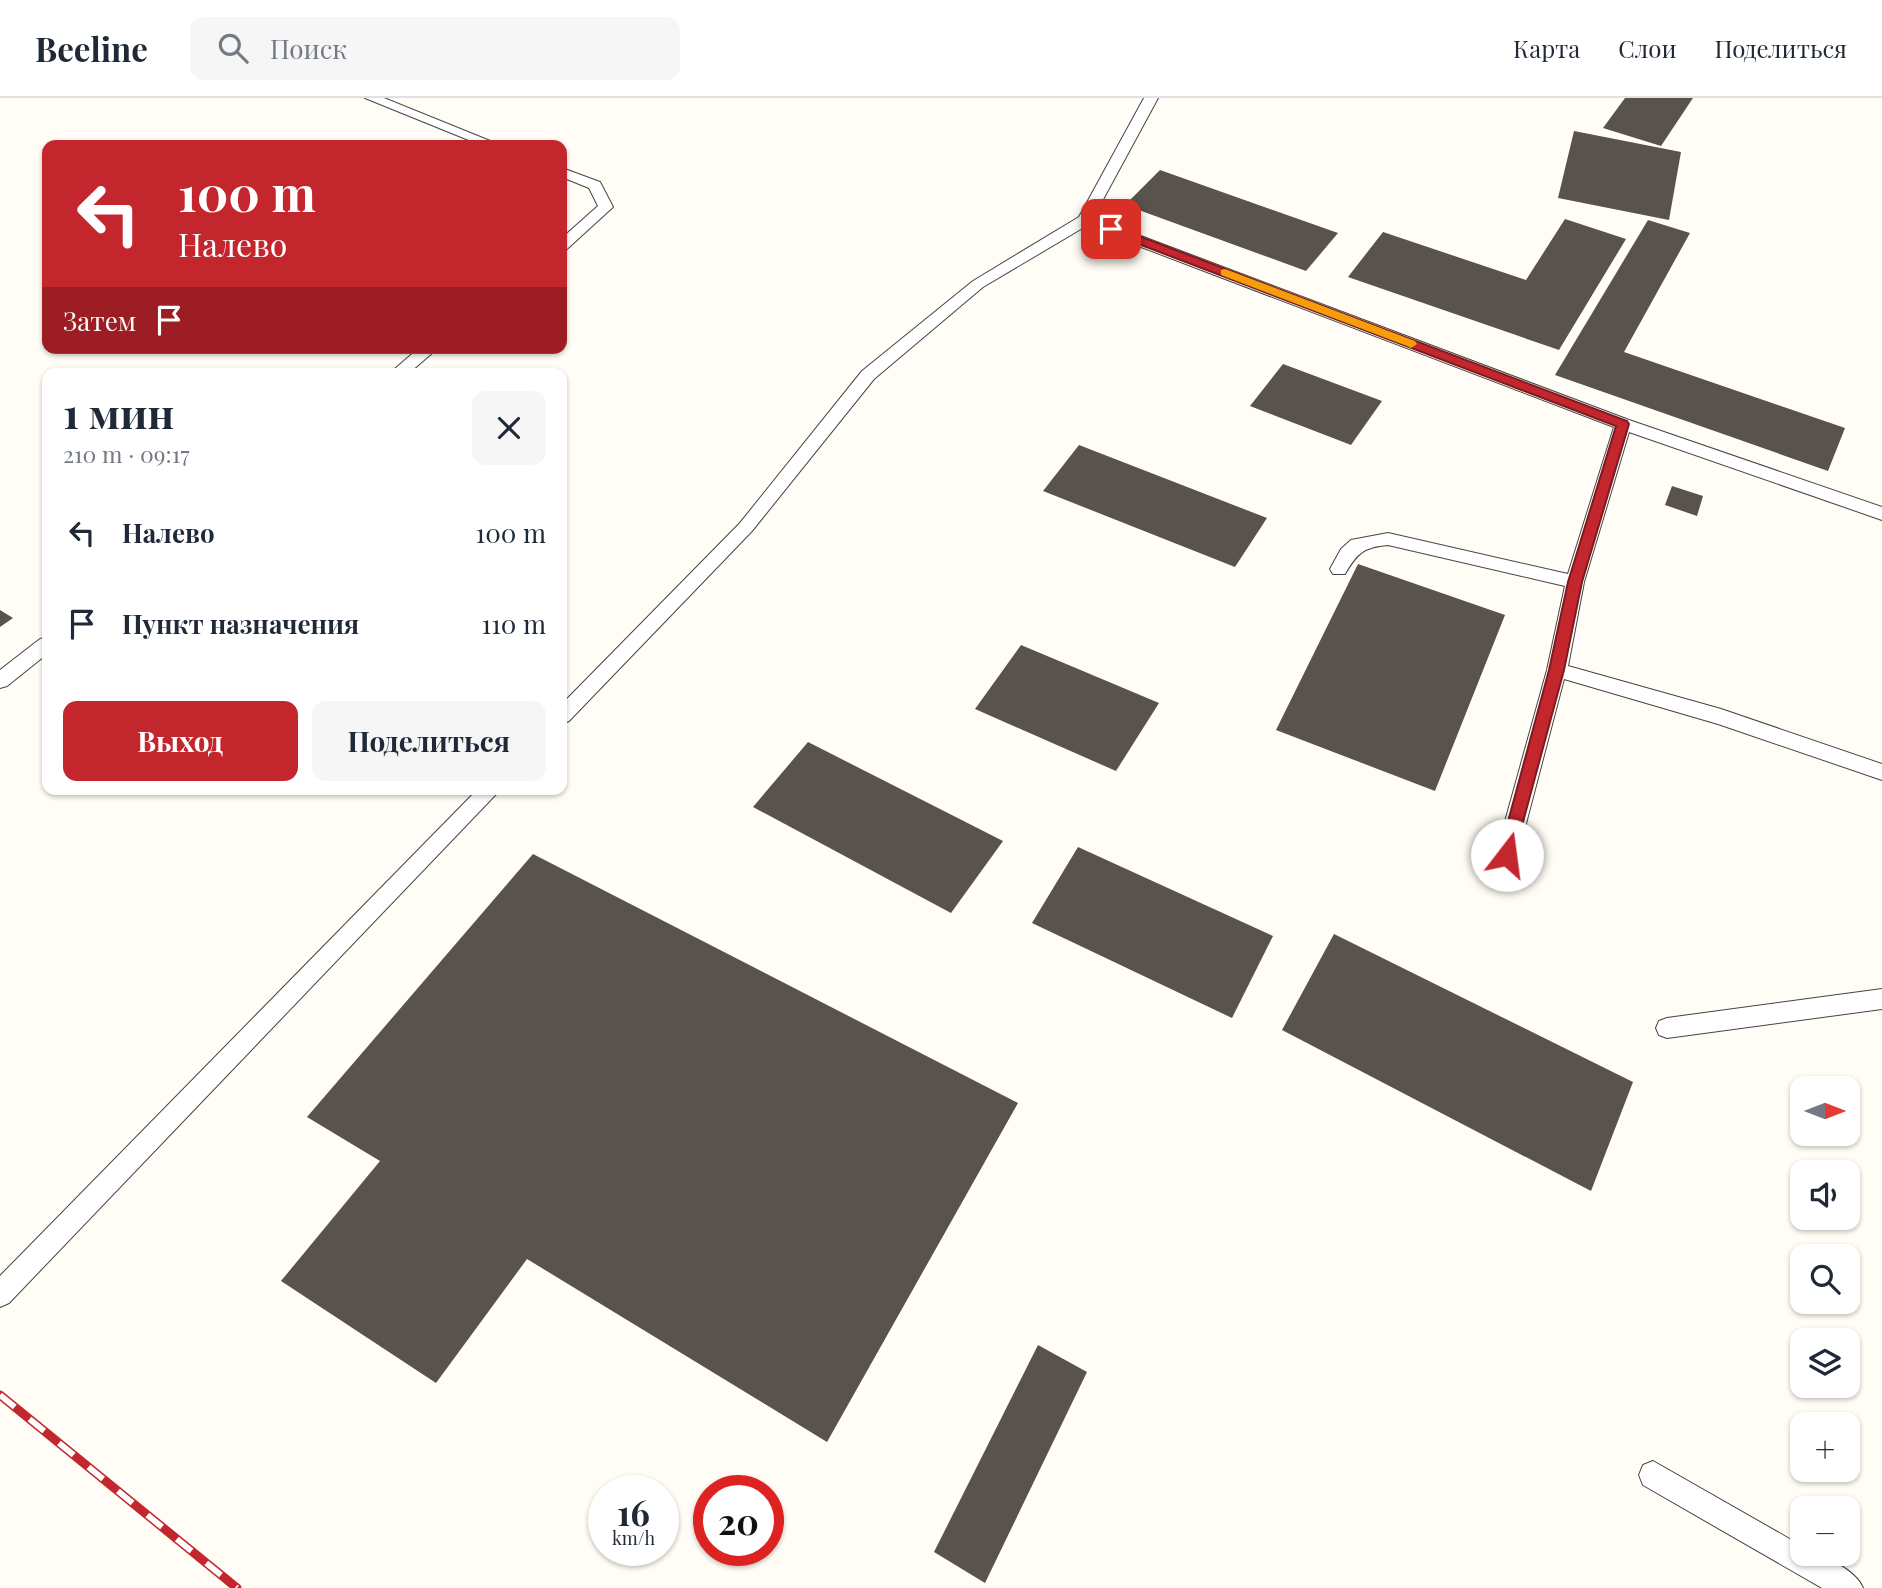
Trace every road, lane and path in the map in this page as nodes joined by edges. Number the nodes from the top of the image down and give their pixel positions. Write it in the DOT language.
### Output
graph roads {
  1 [pos="372,98"];
  2 [pos="1152,98"];
  3 [pos="480,140"];
  4 [pos="567,174"];
  5 [pos="1085,220"];
  6 [pos="567,242"];
  7 [pos="422,354"];
  8 [pos="404,368"];
  9 [pos="1623,424"];
  10 [pos="1882,514"];
  11 [pos="1339,569"];
  12 [pos="1575,582"];
  13 [pos="42,649"];
  14 [pos="1557,670"];
  15 [pos="0,681"];
  16 [pos="567,711"];
  17 [pos="1882,772"];
  18 [pos="485,795"];
  19 [pos="1507,855"];
  20 [pos="1882,999"];
  21 [pos="1667,1028"];
  22 [pos="0,1294"];
  23 [pos="1653,1475"];
  24 [pos="1849,1588"];
  1 -- 3 [label="lane"];
  2 -- 5 [label="lane"];
  4 -- 6 [label="lane"];
  5 -- 9 [label="lane"];
  5 -- 16 [label="lane"];
  7 -- 8 [label="lane"];
  9 -- 10 [label="lane"];
  9 -- 12 [label="lane"];
  11 -- 12 [label="lane"];
  12 -- 14 [label="lane"];
  13 -- 15 [label="lane"];
  14 -- 17 [label="lane"];
  14 -- 19 [label="lane"];
  18 -- 22 [label="lane"];
  20 -- 21 [label="lane"];
  23 -- 24 [label="lane"];
}
